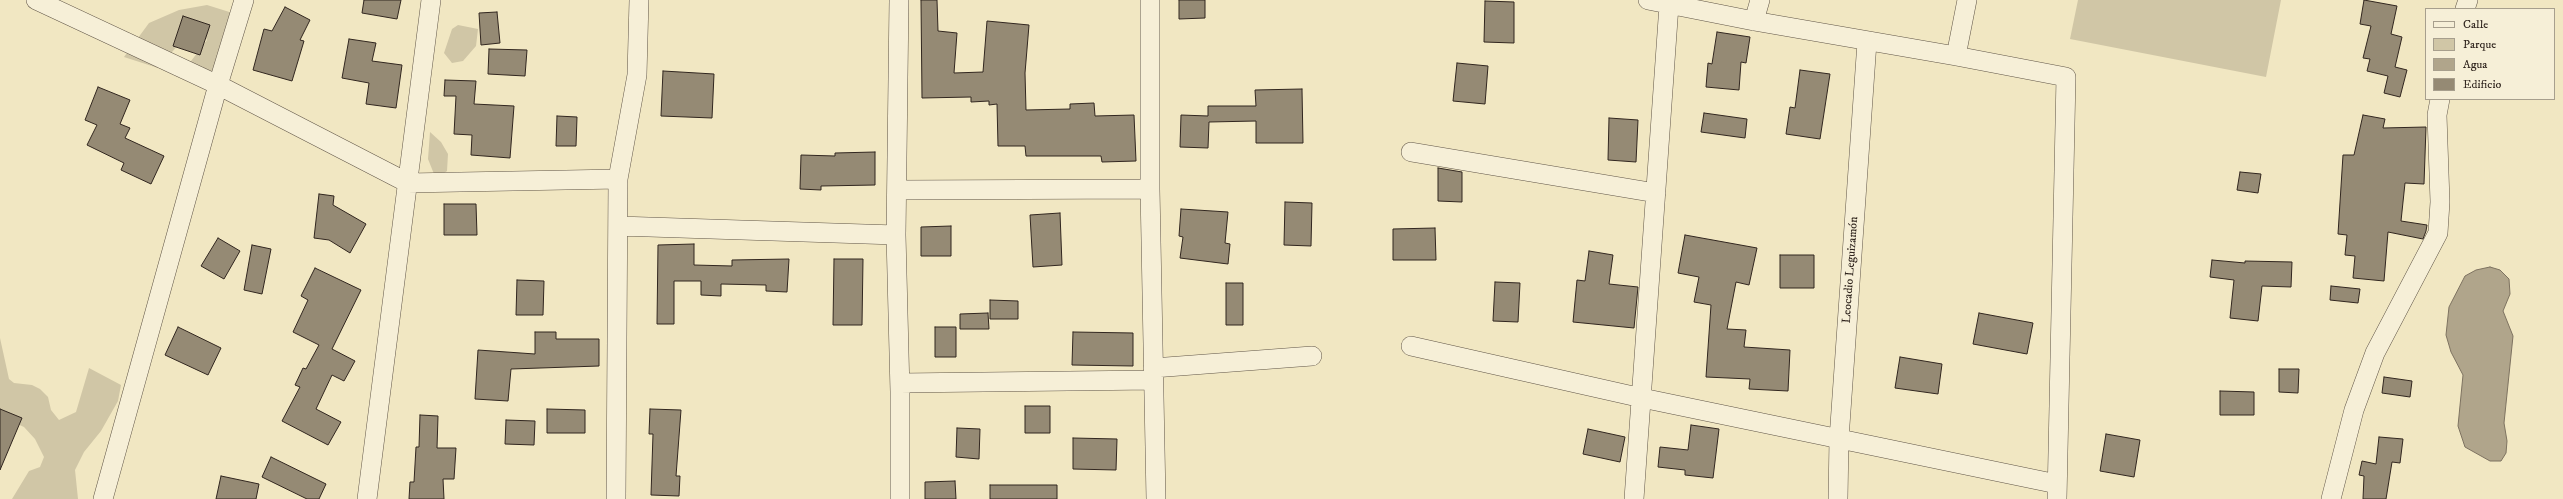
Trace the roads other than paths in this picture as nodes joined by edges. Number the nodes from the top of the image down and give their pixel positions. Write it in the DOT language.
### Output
graph roads {
  1 [pos="36,0"];
  2 [pos="244,0"];
  3 [pos="431,0"];
  4 [pos="639,0"];
  5 [pos="899,0"];
  6 [pos="1150,0"];
  7 [pos="1648,0"];
  8 [pos="1760,0"];
  9 [pos="1967,0"];
  10 [pos="1669,5"];
  11 [pos="1754,22"];
  12 [pos="1867,42"];
  13 [pos="1956,56"];
  14 [pos="218,85"];
  15 [pos="2440,100"];
  16 [pos="1411,152"];
  17 [pos="618,179"];
  18 [pos="408,182"];
  19 [pos="1150,189"];
  20 [pos="897,190"];
  21 [pos="1656,193"];
  22 [pos="618,226"];
  23 [pos="896,235"];
  24 [pos="1412,346"];
  25 [pos="1312,356"];
  26 [pos="1153,374"];
  27 [pos="900,382"];
  28 [pos="1642,398"];
  29 [pos="1839,439"];
  30 [pos="2057,492"];
  31 [pos="103,499"];
  32 [pos="367,499"];
  33 [pos="616,499"];
  34 [pos="900,499"];
  35 [pos="1156,499"];
  36 [pos="1634,499"];
  37 [pos="1838,499"];
  38 [pos="2331,499"];
  1 -- 14 [label="street"];
  2 -- 14 [label="street"];
  3 -- 18 [label="street"];
  4 -- 17 [label="street"];
  5 -- 20 [label="street"];
  6 -- 19 [label="street"];
  7 -- 10 [label="street"];
  8 -- 11 [label="street"];
  9 -- 13 [label="street"];
  10 -- 11 [label="street"];
  10 -- 21 [label="street"];
  11 -- 12 [label="street"];
  12 -- 13 [label="street"];
  12 -- 29 [label="street, Leocadio Leguizamón"];
  13 -- 30 [label="street"];
  14 -- 18 [label="street"];
  14 -- 31 [label="street"];
  15 -- 38 [label="street"];
  16 -- 21 [label="street"];
  17 -- 18 [label="street"];
  17 -- 22 [label="street"];
  18 -- 32 [label="street"];
  19 -- 20 [label="street"];
  19 -- 26 [label="street"];
  20 -- 23 [label="street"];
  21 -- 28 [label="street"];
  22 -- 23 [label="street"];
  22 -- 33 [label="street"];
  23 -- 27 [label="street"];
  24 -- 28 [label="street"];
  25 -- 26 [label="street"];
  26 -- 27 [label="street"];
  26 -- 35 [label="street"];
  27 -- 34 [label="street"];
  28 -- 29 [label="street"];
  28 -- 36 [label="street"];
  29 -- 30 [label="street"];
  29 -- 37 [label="street, Leocadio Leguizamón"];
}
